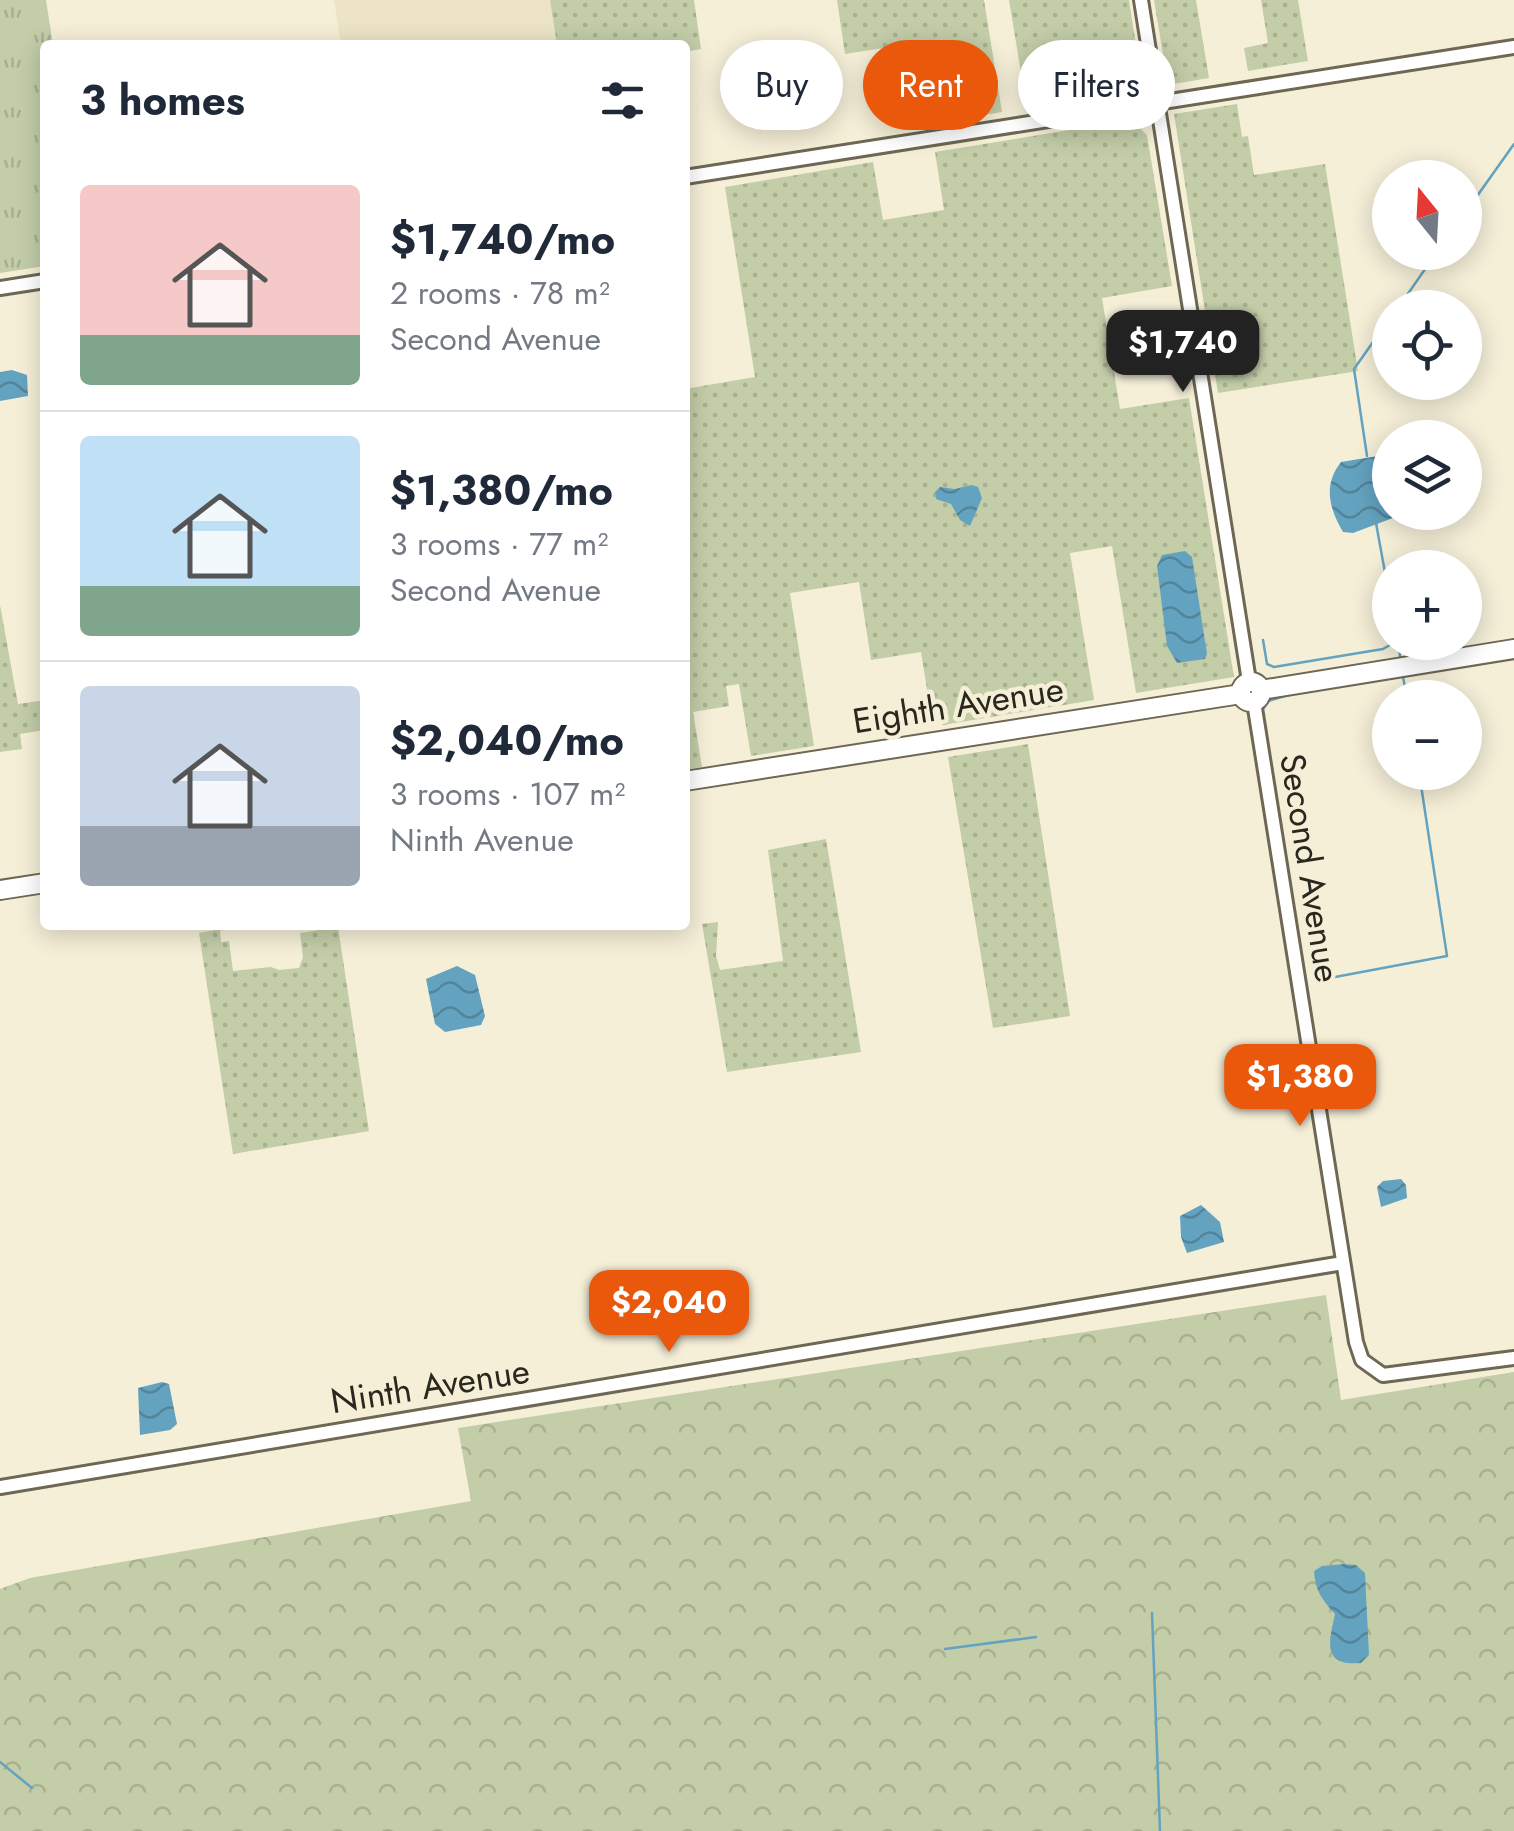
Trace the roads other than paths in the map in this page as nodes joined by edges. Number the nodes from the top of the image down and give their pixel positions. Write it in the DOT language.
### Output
graph roads {
  1 [pos="1141,0"];
  2 [pos="1148,40"];
  3 [pos="1514,46"];
  4 [pos="1175,99"];
  5 [pos="1018,124"];
  6 [pos="1162,130"];
  7 [pos="690,176"];
  8 [pos="40,282"];
  9 [pos="0,288"];
  10 [pos="1514,649"];
  11 [pos="1251,692"];
  12 [pos="690,780"];
  13 [pos="40,884"];
  14 [pos="0,890"];
  15 [pos="1343,1264"];
  16 [pos="1514,1358"];
  17 [pos="0,1487"];
  1 -- 2 [label="street, Second Avenue"];
  3 -- 4 [label="street"];
  5 -- 7 [label="street"];
  6 -- 11 [label="street, Second Avenue"];
  8 -- 9 [label="street"];
  10 -- 11 [label="main road, Eighth Avenue"];
  11 -- 12 [label="main road, Eighth Avenue"];
  11 -- 15 [label="street, Second Avenue"];
  13 -- 14 [label="main road"];
  15 -- 16 [label="street, Second Avenue"];
  15 -- 17 [label="street, Ninth Avenue"];
}
